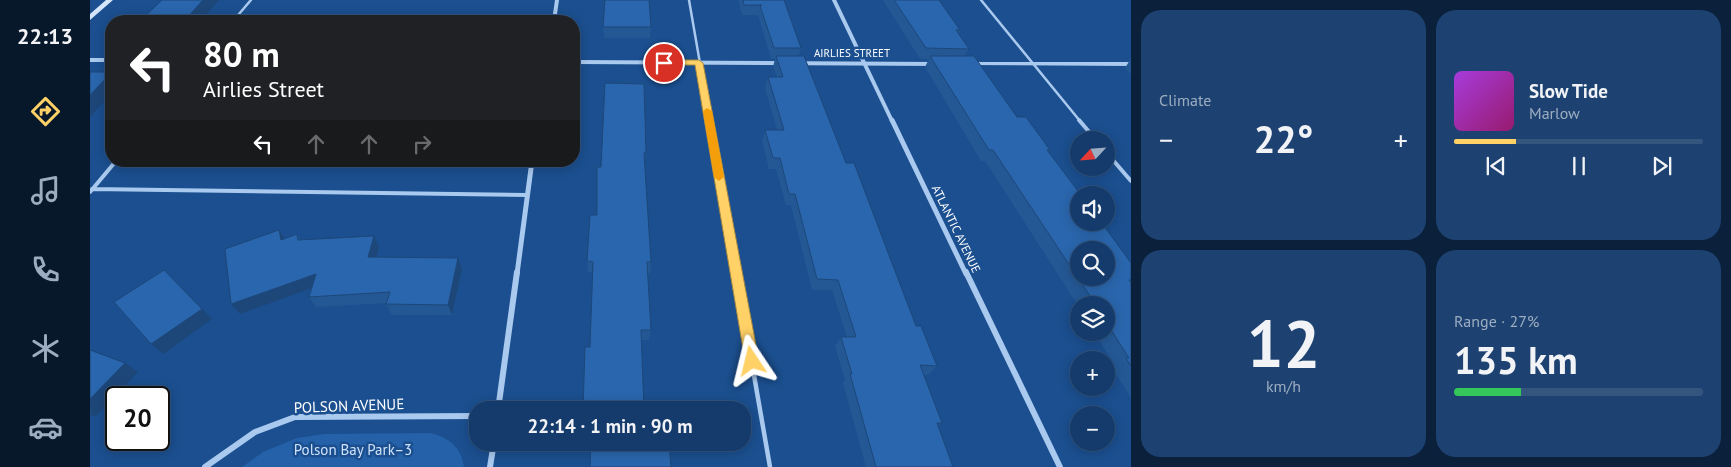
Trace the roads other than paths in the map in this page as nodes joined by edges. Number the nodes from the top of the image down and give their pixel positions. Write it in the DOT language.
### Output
graph roads {
  1 [pos="110,0"];
  2 [pos="251,0"];
  3 [pos="557,0"];
  4 [pos="689,0"];
  5 [pos="834,0"];
  6 [pos="981,0"];
  7 [pos="239,15"];
  8 [pos="555,15"];
  9 [pos="90,18"];
  10 [pos="90,60"];
  11 [pos="105,60"];
  12 [pos="580,62"];
  13 [pos="699,63"];
  14 [pos="864,64"];
  15 [pos="946,64"];
  16 [pos="965,64"];
  17 [pos="1032,64"];
  18 [pos="1131,64"];
  19 [pos="1088,131"];
  20 [pos="1115,162"];
  21 [pos="111,167"];
  22 [pos="531,167"];
  23 [pos="1131,181"];
  24 [pos="91,191"];
  25 [pos="526,195"];
  26 [pos="499,401"];
  27 [pos="469,416"];
  28 [pos="493,451"];
  29 [pos="205,467"];
  30 [pos="490,467"];
  31 [pos="770,467"];
  32 [pos="1060,467"];
  1 -- 9 [label="main road"];
  2 -- 7 [label="lane"];
  3 -- 8 [label="street"];
  4 -- 13 [label="lane"];
  5 -- 14 [label="street, ATLANTIC AVENUE"];
  6 -- 17 [label="lane"];
  10 -- 11 [label="street"];
  12 -- 13 [label="street, AIRLIES STREET"];
  13 -- 14 [label="street, AIRLIES STREET"];
  13 -- 31 [label="lane"];
  14 -- 15 [label="street, AIRLIES STREET"];
  14 -- 32 [label="street, ATLANTIC AVENUE"];
  16 -- 17 [label="street"];
  17 -- 18 [label="street"];
  17 -- 19 [label="lane"];
  20 -- 23 [label="lane"];
  21 -- 24 [label="lane"];
  22 -- 25 [label="street"];
  24 -- 25 [label="lane"];
  25 -- 26 [label="street"];
  27 -- 29 [label="street, POLSON AVENUE"];
  28 -- 30 [label="street"];
}
